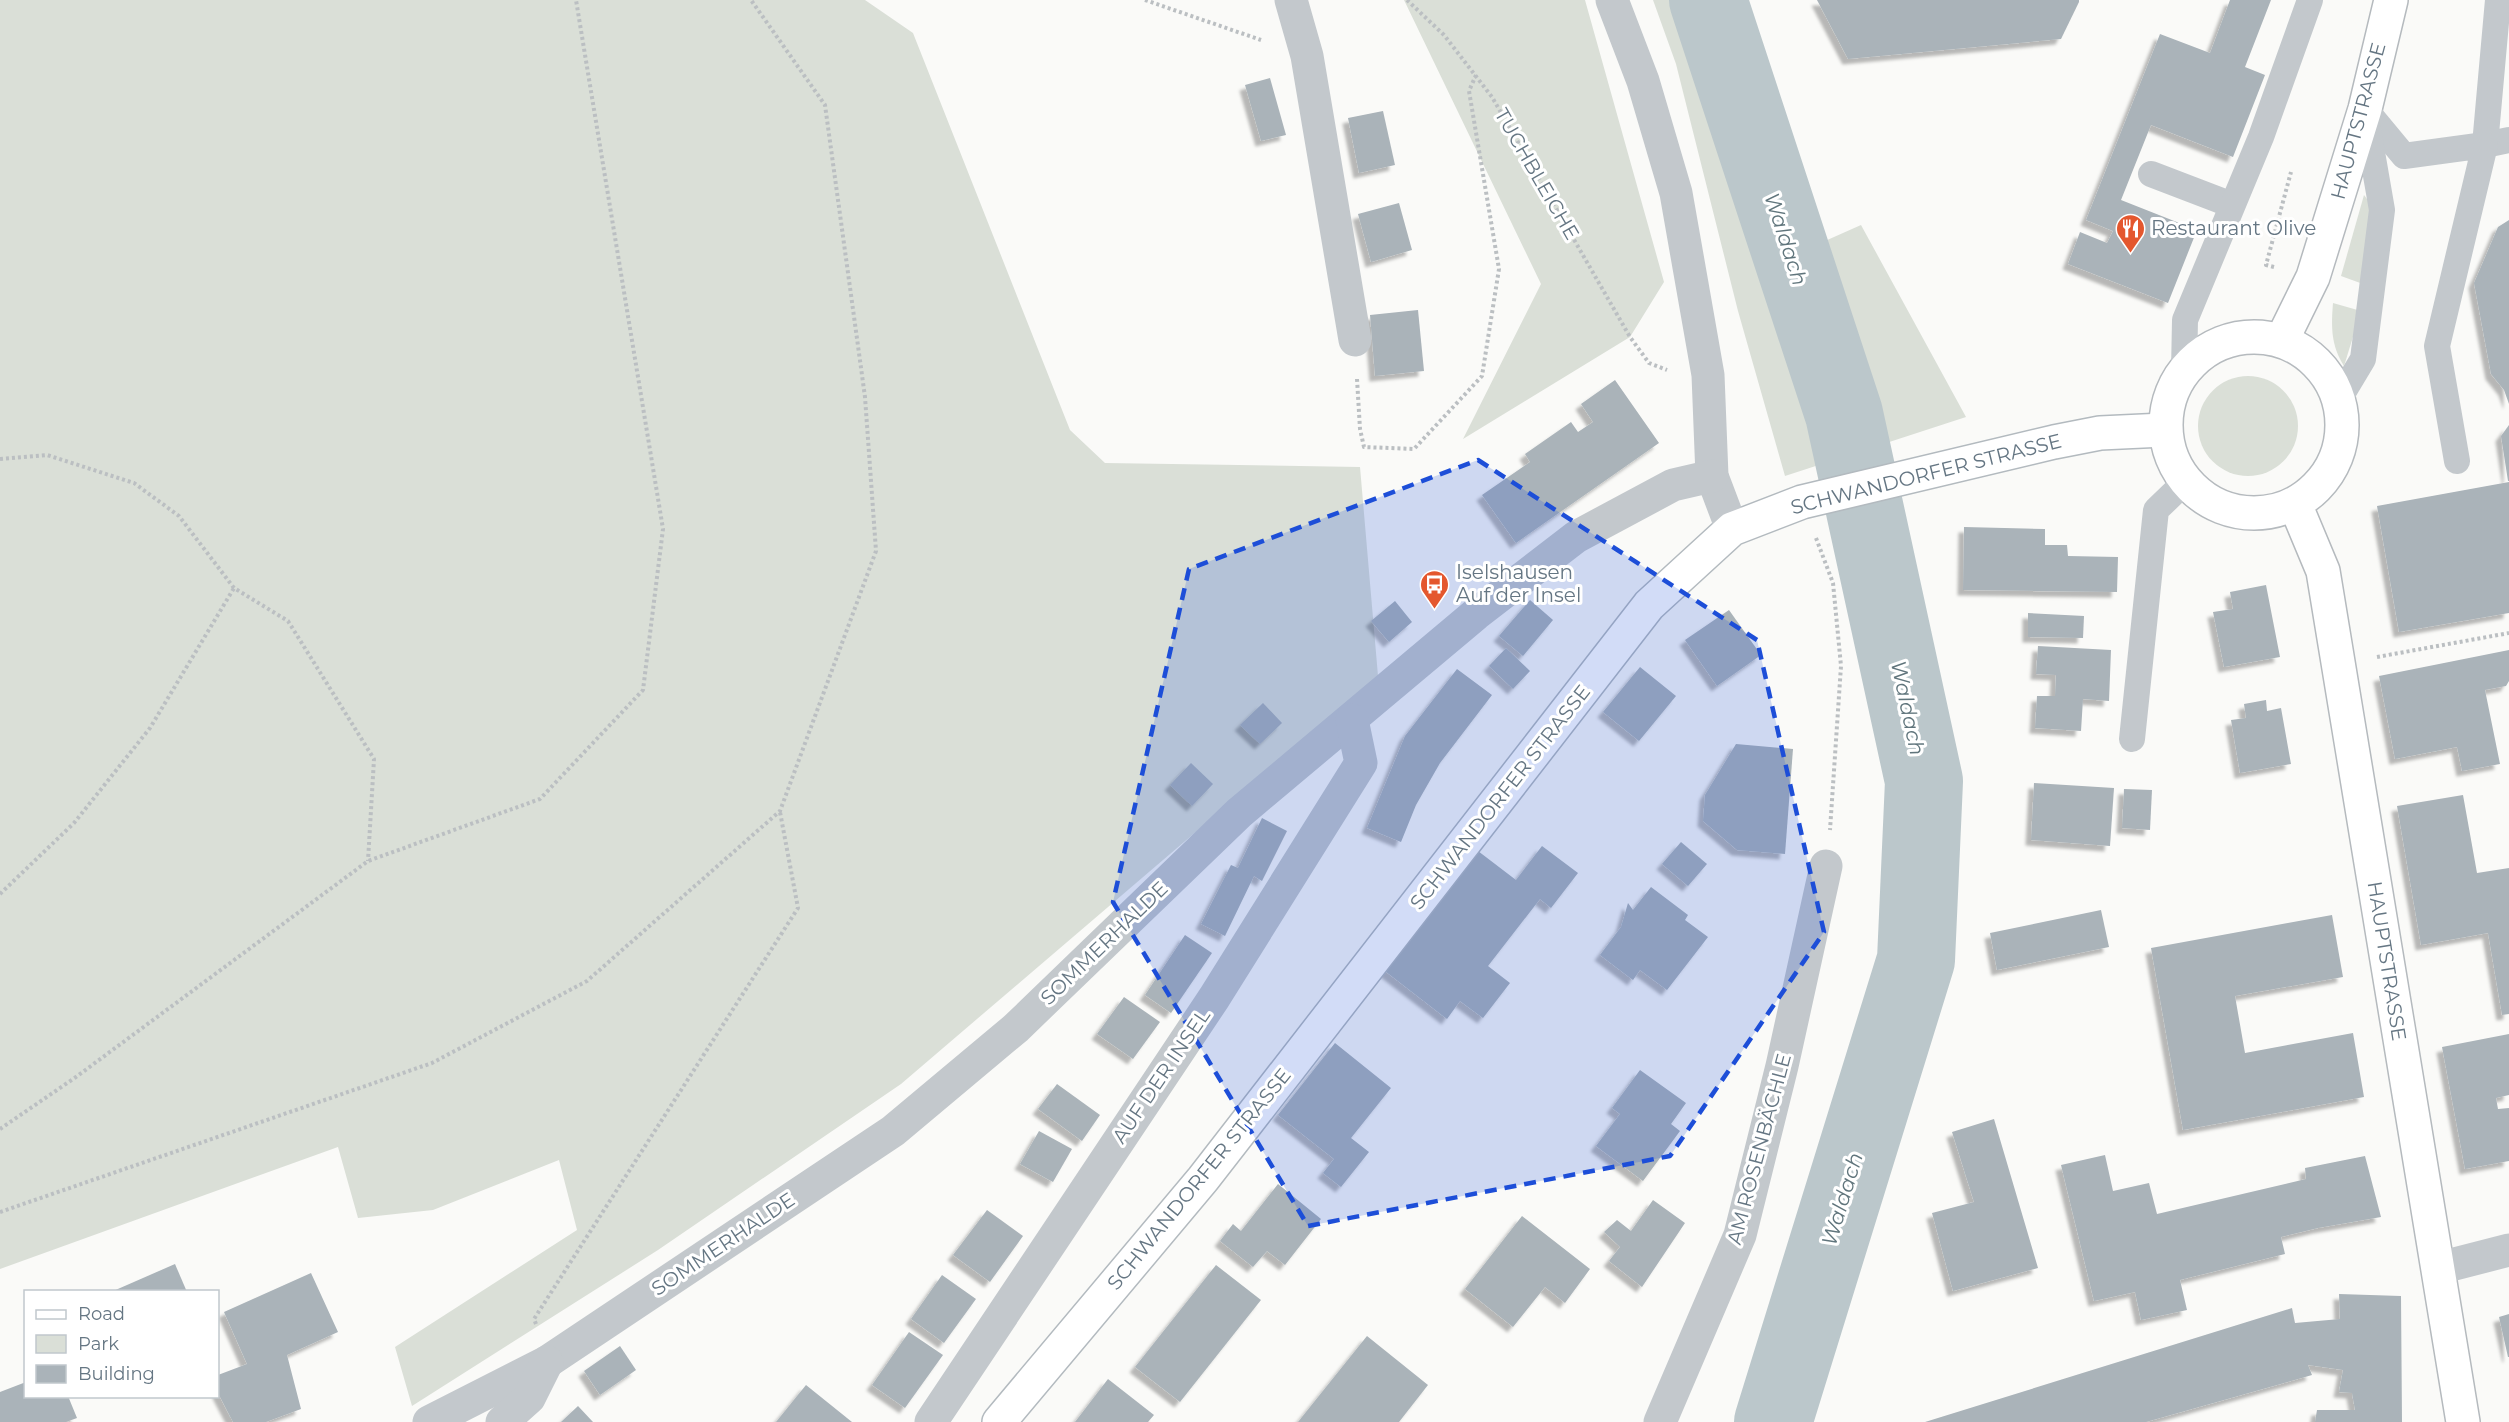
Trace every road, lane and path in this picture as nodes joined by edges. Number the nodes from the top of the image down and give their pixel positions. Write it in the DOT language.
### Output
graph roads {
  1 [pos="576,0"];
  2 [pos="751,0"];
  3 [pos="1145,0"];
  4 [pos="1291,0"];
  5 [pos="1407,0"];
  6 [pos="1612,0"];
  7 [pos="2310,0"];
  8 [pos="2391,0"];
  9 [pos="2498,0"];
  10 [pos="1307,56"];
  11 [pos="1476,75"];
  12 [pos="2365,109"];
  13 [pos="2497,142"];
  14 [pos="2151,174"];
  15 [pos="2232,205"];
  16 [pos="1355,340"];
  17 [pos="2282,340"];
  18 [pos="1649,363"];
  19 [pos="2184,371"];
  20 [pos="2339,399"];
  21 [pos="2164,430"];
  22 [pos="0,459"];
  23 [pos="2457,461"];
  24 [pos="1712,476"];
  25 [pos="2185,482"];
  26 [pos="1816,498"];
  27 [pos="2295,504"];
  28 [pos="1732,529"];
  29 [pos="234,588"];
  30 [pos="2509,633"];
  31 [pos="2338,664"];
  32 [pos="1352,720"];
  33 [pos="2132,740"];
  34 [pos="780,811"];
  35 [pos="368,861"];
  36 [pos="1826,866"];
  37 [pos="0,894"];
  38 [pos="0,1129"];
  39 [pos="0,1212"];
  40 [pos="2509,1250"];
  41 [pos="2439,1268"];
  42 [pos="534,1319"];
  43 [pos="548,1362"];
  44 [pos="429,1422"];
  45 [pos="502,1422"];
  46 [pos="931,1422"];
  47 [pos="999,1422"];
  48 [pos="1660,1422"];
  49 [pos="2463,1422"];
  1 -- 35 [label="path"];
  2 -- 34 [label="path"];
  3 -- 10 [label="path"];
  4 -- 10 [label="street"];
  5 -- 11 [label="path, TUCHBLEICHE"];
  6 -- 24 [label="street"];
  7 -- 15 [label="lane"];
  8 -- 12 [label="main road, HAUPTSTRASSE"];
  9 -- 13 [label="lane"];
  10 -- 16 [label="street"];
  11 -- 16 [label="path"];
  11 -- 18 [label="path, TUCHBLEICHE"];
  12 -- 13 [label="lane"];
  12 -- 17 [label="main road, HAUPTSTRASSE"];
  12 -- 20 [label="lane"];
  13 -- 23 [label="lane"];
  14 -- 15 [label="lane"];
  15 -- 19 [label="lane"];
  17 -- 19 [label="main road"];
  17 -- 20 [label="main road"];
  19 -- 21 [label="main road"];
  20 -- 27 [label="main road"];
  21 -- 25 [label="main road"];
  21 -- 26 [label="main road, SCHWANDORFER STRASSE"];
  22 -- 29 [label="path"];
  24 -- 28 [label="street"];
  24 -- 32 [label="street, SOMMERHALDE"];
  25 -- 27 [label="main road"];
  25 -- 33 [label="lane"];
  26 -- 28 [label="main road, SCHWANDORFER STRASSE"];
  26 -- 36 [label="path"];
  27 -- 31 [label="main road, HAUPTSTRASSE"];
  28 -- 47 [label="main road, SCHWANDORFER STRASSE"];
  29 -- 35 [label="path"];
  29 -- 37 [label="path"];
  30 -- 31 [label="path"];
  31 -- 41 [label="main road, HAUPTSTRASSE"];
  32 -- 43 [label="street, SOMMERHALDE"];
  32 -- 46 [label="street, AUF DER INSEL"];
  34 -- 39 [label="path"];
  34 -- 42 [label="path"];
  35 -- 38 [label="path"];
  36 -- 48 [label="street, AM ROSENBÄCHLE"];
  40 -- 41 [label="street"];
  41 -- 49 [label="main road, HAUPTSTRASSE"];
  43 -- 44 [label="street"];
  43 -- 45 [label="street, SOMMERHALDE"];
}
